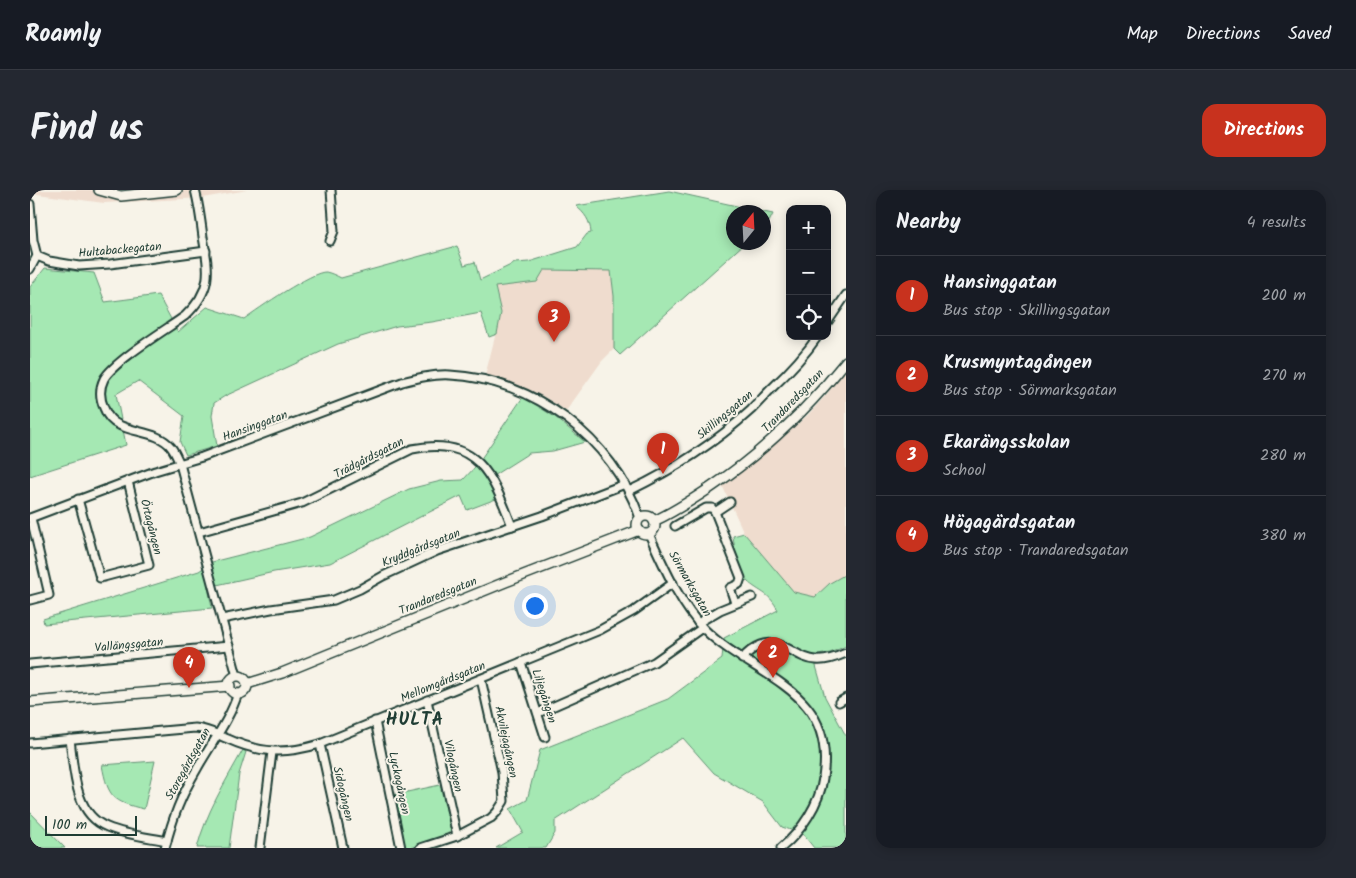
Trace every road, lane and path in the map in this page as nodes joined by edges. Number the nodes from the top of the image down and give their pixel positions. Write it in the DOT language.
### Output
graph roads {
  1 [pos="99,190"];
  2 [pos="177,190"];
  3 [pos="195,190"];
  4 [pos="331,190"];
  5 [pos="30,204"];
  6 [pos="330,241"];
  7 [pos="206,251"];
  8 [pos="37,256"];
  9 [pos="30,269"];
  10 [pos="846,295"];
  11 [pos="831,317"];
  12 [pos="815,340"];
  13 [pos="846,361"];
  14 [pos="180,464"];
  15 [pos="128,481"];
  16 [pos="627,487"];
  17 [pos="78,499"];
  18 [pos="730,502"];
  19 [pos="715,512"];
  20 [pos="30,518"];
  21 [pos="640,518"];
  22 [pos="654,521"];
  23 [pos="512,526"];
  24 [pos="675,526"];
  25 [pos="639,530"];
  26 [pos="199,532"];
  27 [pos="650,534"];
  28 [pos="673,583"];
  29 [pos="752,597"];
  30 [pos="30,600"];
  31 [pos="735,603"];
  32 [pos="222,619"];
  33 [pos="700,625"];
  34 [pos="229,646"];
  35 [pos="846,653"];
  36 [pos="742,658"];
  37 [pos="521,662"];
  38 [pos="30,664"];
  39 [pos="237,676"];
  40 [pos="481,679"];
  41 [pos="247,684"];
  42 [pos="230,686"];
  43 [pos="238,693"];
  44 [pos="846,698"];
  45 [pos="427,700"];
  46 [pos="30,702"];
  47 [pos="839,702"];
  48 [pos="538,713"];
  49 [pos="375,721"];
  50 [pos="218,734"];
  51 [pos="545,737"];
  52 [pos="70,739"];
  53 [pos="30,742"];
  54 [pos="320,744"];
  55 [pos="272,752"];
  56 [pos="457,836"];
  57 [pos="166,844"];
  58 [pos="260,848"];
  59 [pos="343,848"];
  60 [pos="401,848"];
  61 [pos="420,848"];
  62 [pos="781,848"];
  1 -- 2 [label="street"];
  3 -- 7 [label="street"];
  4 -- 6 [label="street"];
  5 -- 8 [label="street"];
  7 -- 8 [label="street, Hultabackegatan"];
  7 -- 14 [label="street"];
  8 -- 9 [label="street"];
  10 -- 11 [label="street"];
  12 -- 16 [label="street, Skillingsgatan"];
  13 -- 22 [label="street, Trandaredsgatan"];
  14 -- 15 [label="street, Hansinggatan"];
  14 -- 16 [label="street, Hansinggatan"];
  14 -- 26 [label="street"];
  15 -- 17 [label="street, Hansinggatan"];
  15 -- 17 [label="street, Örtagången"];
  16 -- 21 [label="street, Hansinggatan"];
  16 -- 23 [label="street, Kryddgårdsgatan"];
  17 -- 20 [label="street, Hansinggatan"];
  18 -- 19 [label="street"];
  19 -- 24 [label="street"];
  19 -- 31 [label="street"];
  20 -- 30 [label="street"];
  21 -- 22 [label="street"];
  21 -- 25 [label="street"];
  22 -- 27 [label="street"];
  23 -- 26 [label="street, Trädgårdsgatan"];
  23 -- 32 [label="street, Kryddgårdsgatan"];
  25 -- 27 [label="street"];
  25 -- 41 [label="street, Trandaredsgatan"];
  26 -- 32 [label="street"];
  27 -- 28 [label="street, Sörmarksgatan"];
  28 -- 33 [label="street, Sörmarksgatan"];
  28 -- 37 [label="street, Mellomgårdsgatan"];
  29 -- 31 [label="street"];
  31 -- 33 [label="street"];
  32 -- 34 [label="street"];
  33 -- 36 [label="street, Sörmarksgatan"];
  33 -- 48 [label="street"];
  34 -- 38 [label="street, Vallängsgatan"];
  34 -- 39 [label="street"];
  35 -- 36 [label="street"];
  36 -- 62 [label="street, Sörmarksgatan"];
  37 -- 40 [label="street, Mellomgårdsgatan"];
  37 -- 48 [label="street, Liljegången"];
  39 -- 41 [label="street"];
  39 -- 42 [label="street"];
  40 -- 45 [label="street, Mellomgårdsgatan"];
  40 -- 56 [label="street, Akvilejagången"];
  41 -- 43 [label="street"];
  42 -- 43 [label="street"];
  42 -- 46 [label="street"];
  43 -- 50 [label="street, Storegårdsgatan"];
  44 -- 47 [label="street"];
  45 -- 49 [label="street, Mellomgårdsgatan"];
  45 -- 56 [label="street, Vilogången"];
  48 -- 51 [label="street, Liljegången"];
  49 -- 54 [label="street, Mellomgårdsgatan"];
  49 -- 60 [label="street, Lyckogången"];
  50 -- 52 [label="street, Mellomgårdsgatan"];
  50 -- 55 [label="street, Mellomgårdsgatan"];
  50 -- 57 [label="street, Storegårdsgatan"];
  52 -- 53 [label="street, Mellomgårdsgatan"];
  52 -- 57 [label="street"];
  54 -- 55 [label="street, Mellomgårdsgatan"];
  54 -- 59 [label="street, Sidogången"];
  55 -- 58 [label="street"];
  56 -- 61 [label="street, Akvilejagången"];
}
